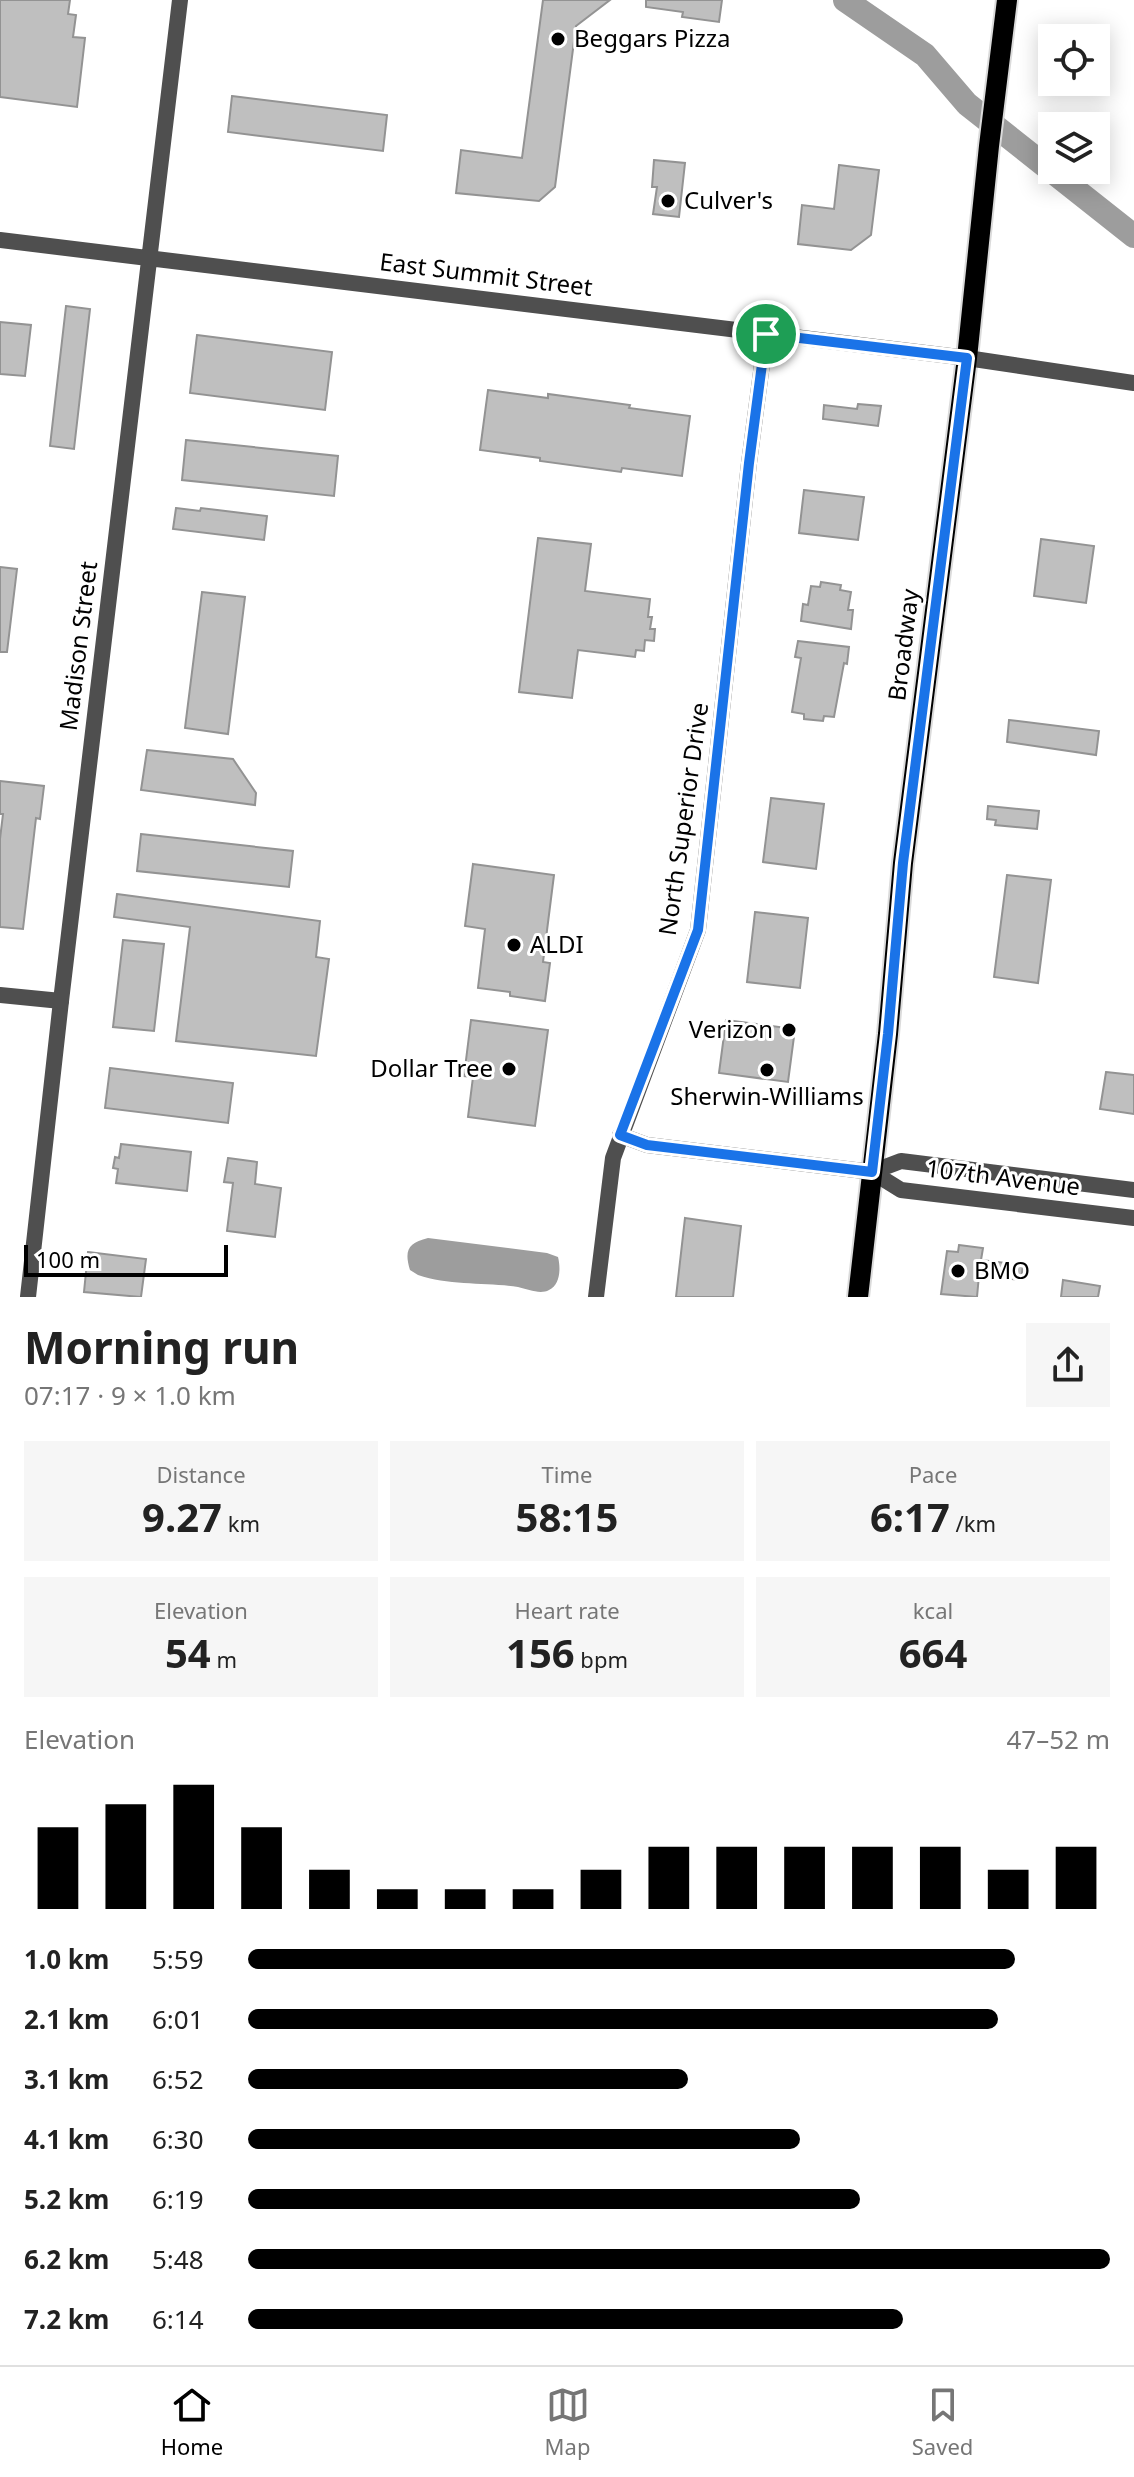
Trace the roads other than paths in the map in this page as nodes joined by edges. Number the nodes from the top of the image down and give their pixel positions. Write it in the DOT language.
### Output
graph roads {
  1 [pos="180,0"];
  2 [pos="1007,0"];
  3 [pos="0,240"];
  4 [pos="150,257"];
  5 [pos="766,334"];
  6 [pos="967,358"];
  7 [pos="1134,383"];
  8 [pos="0,995"];
  9 [pos="61,1001"];
  10 [pos="620,1135"];
  11 [pos="872,1172"];
  12 [pos="1134,1190"];
  13 [pos="1134,1218"];
  14 [pos="28,1297"];
  15 [pos="596,1297"];
  16 [pos="858,1297"];
  1 -- 4 [label="street, Madison Street"];
  2 -- 6 [label="main road, Broadway"];
  3 -- 4 [label="street, East Summit Street"];
  4 -- 5 [label="street, East Summit Street"];
  4 -- 9 [label="street, Madison Street"];
  5 -- 6 [label="street, East Summit Street"];
  5 -- 10 [label="street, North Superior Drive"];
  6 -- 7 [label="street, East Summit Street"];
  6 -- 11 [label="main road, Broadway"];
  8 -- 9 [label="street"];
  9 -- 14 [label="street, Madison Street"];
  10 -- 11 [label="street, 107th Avenue"];
  10 -- 15 [label="street, North Superior Drive"];
  11 -- 12 [label="street, 107th Avenue"];
  11 -- 13 [label="street, 107th Avenue"];
  11 -- 16 [label="main road, Broadway"];
}
